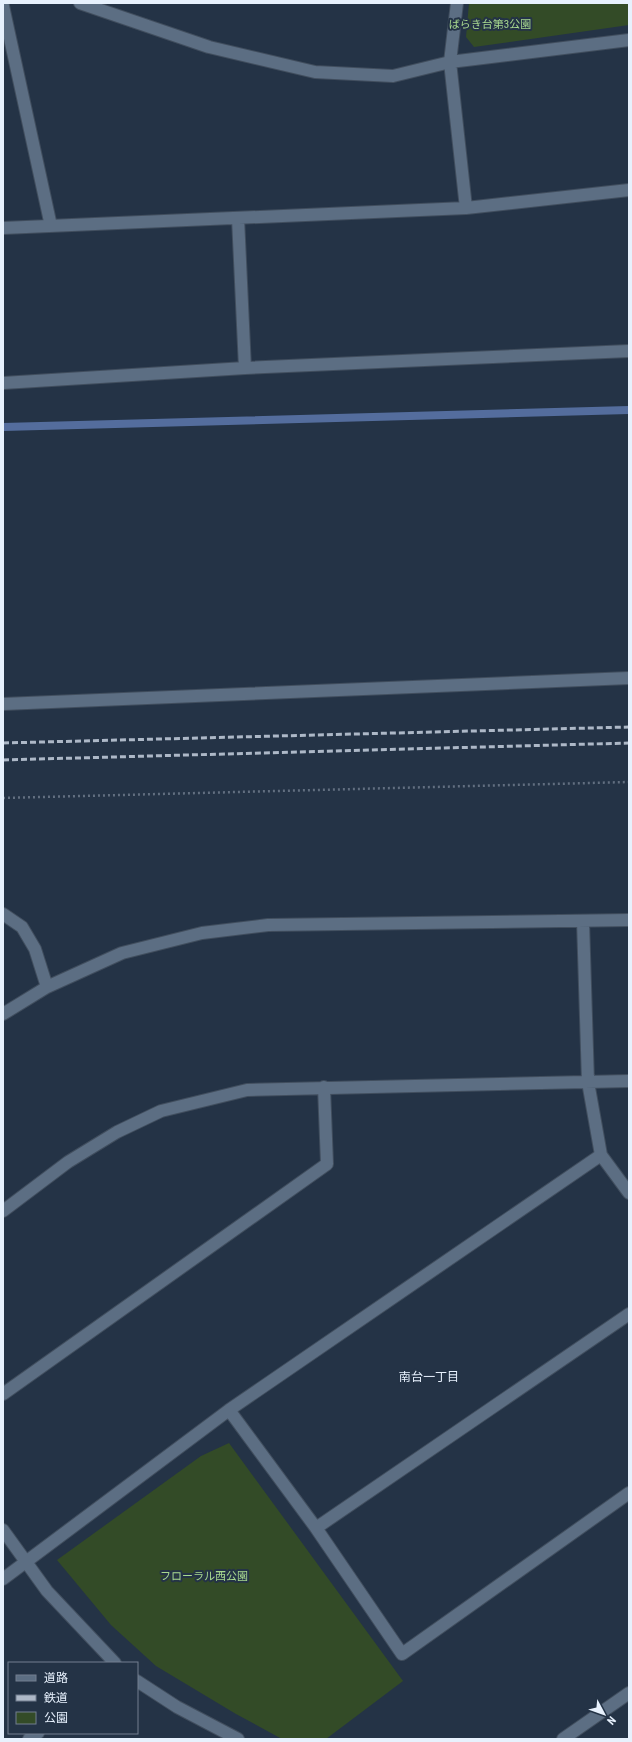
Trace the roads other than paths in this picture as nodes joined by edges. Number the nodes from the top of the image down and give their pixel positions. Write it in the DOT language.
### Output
graph roads {
  1 [pos="80,3"];
  2 [pos="457,3"];
  3 [pos="3,6"];
  4 [pos="629,40"];
  5 [pos="450,62"];
  6 [pos="629,190"];
  7 [pos="466,208"];
  8 [pos="238,218"];
  9 [pos="51,226"];
  10 [pos="3,228"];
  11 [pos="629,351"];
  12 [pos="245,368"];
  13 [pos="3,383"];
  14 [pos="629,678"];
  15 [pos="3,704"];
  16 [pos="3,914"];
  17 [pos="629,920"];
  18 [pos="583,921"];
  19 [pos="47,986"];
  20 [pos="3,1014"];
  21 [pos="629,1081"];
  22 [pos="588,1082"];
  23 [pos="324,1087"];
  24 [pos="601,1154"];
  25 [pos="629,1193"];
  26 [pos="3,1211"];
  27 [pos="629,1314"];
  28 [pos="3,1394"];
  29 [pos="230,1410"];
  30 [pos="629,1493"];
  31 [pos="316,1528"];
  32 [pos="3,1530"];
  33 [pos="26,1562"];
  34 [pos="3,1579"];
  35 [pos="113,1662"];
  36 [pos="138,1682"];
  37 [pos="629,1693"];
  38 [pos="238,1739"];
  39 [pos="563,1739"];
  1 -- 5 [label="street"];
  2 -- 5 [label="street"];
  3 -- 9 [label="street"];
  4 -- 5 [label="street"];
  5 -- 7 [label="street"];
  6 -- 7 [label="street"];
  7 -- 8 [label="street"];
  8 -- 9 [label="street"];
  8 -- 12 [label="street"];
  9 -- 10 [label="street"];
  11 -- 12 [label="street"];
  12 -- 13 [label="street"];
  14 -- 15 [label="street"];
  16 -- 19 [label="street"];
  17 -- 18 [label="street"];
  18 -- 19 [label="street"];
  18 -- 22 [label="street"];
  19 -- 20 [label="street"];
  21 -- 22 [label="street"];
  22 -- 23 [label="street"];
  22 -- 24 [label="street"];
  23 -- 26 [label="street"];
  23 -- 28 [label="street"];
  24 -- 25 [label="street"];
  24 -- 29 [label="street"];
  27 -- 31 [label="street"];
  29 -- 31 [label="street"];
  29 -- 33 [label="street"];
  30 -- 31 [label="street"];
  32 -- 33 [label="street"];
  33 -- 34 [label="street"];
  33 -- 35 [label="street"];
  36 -- 38 [label="street"];
  37 -- 39 [label="street"];
}
